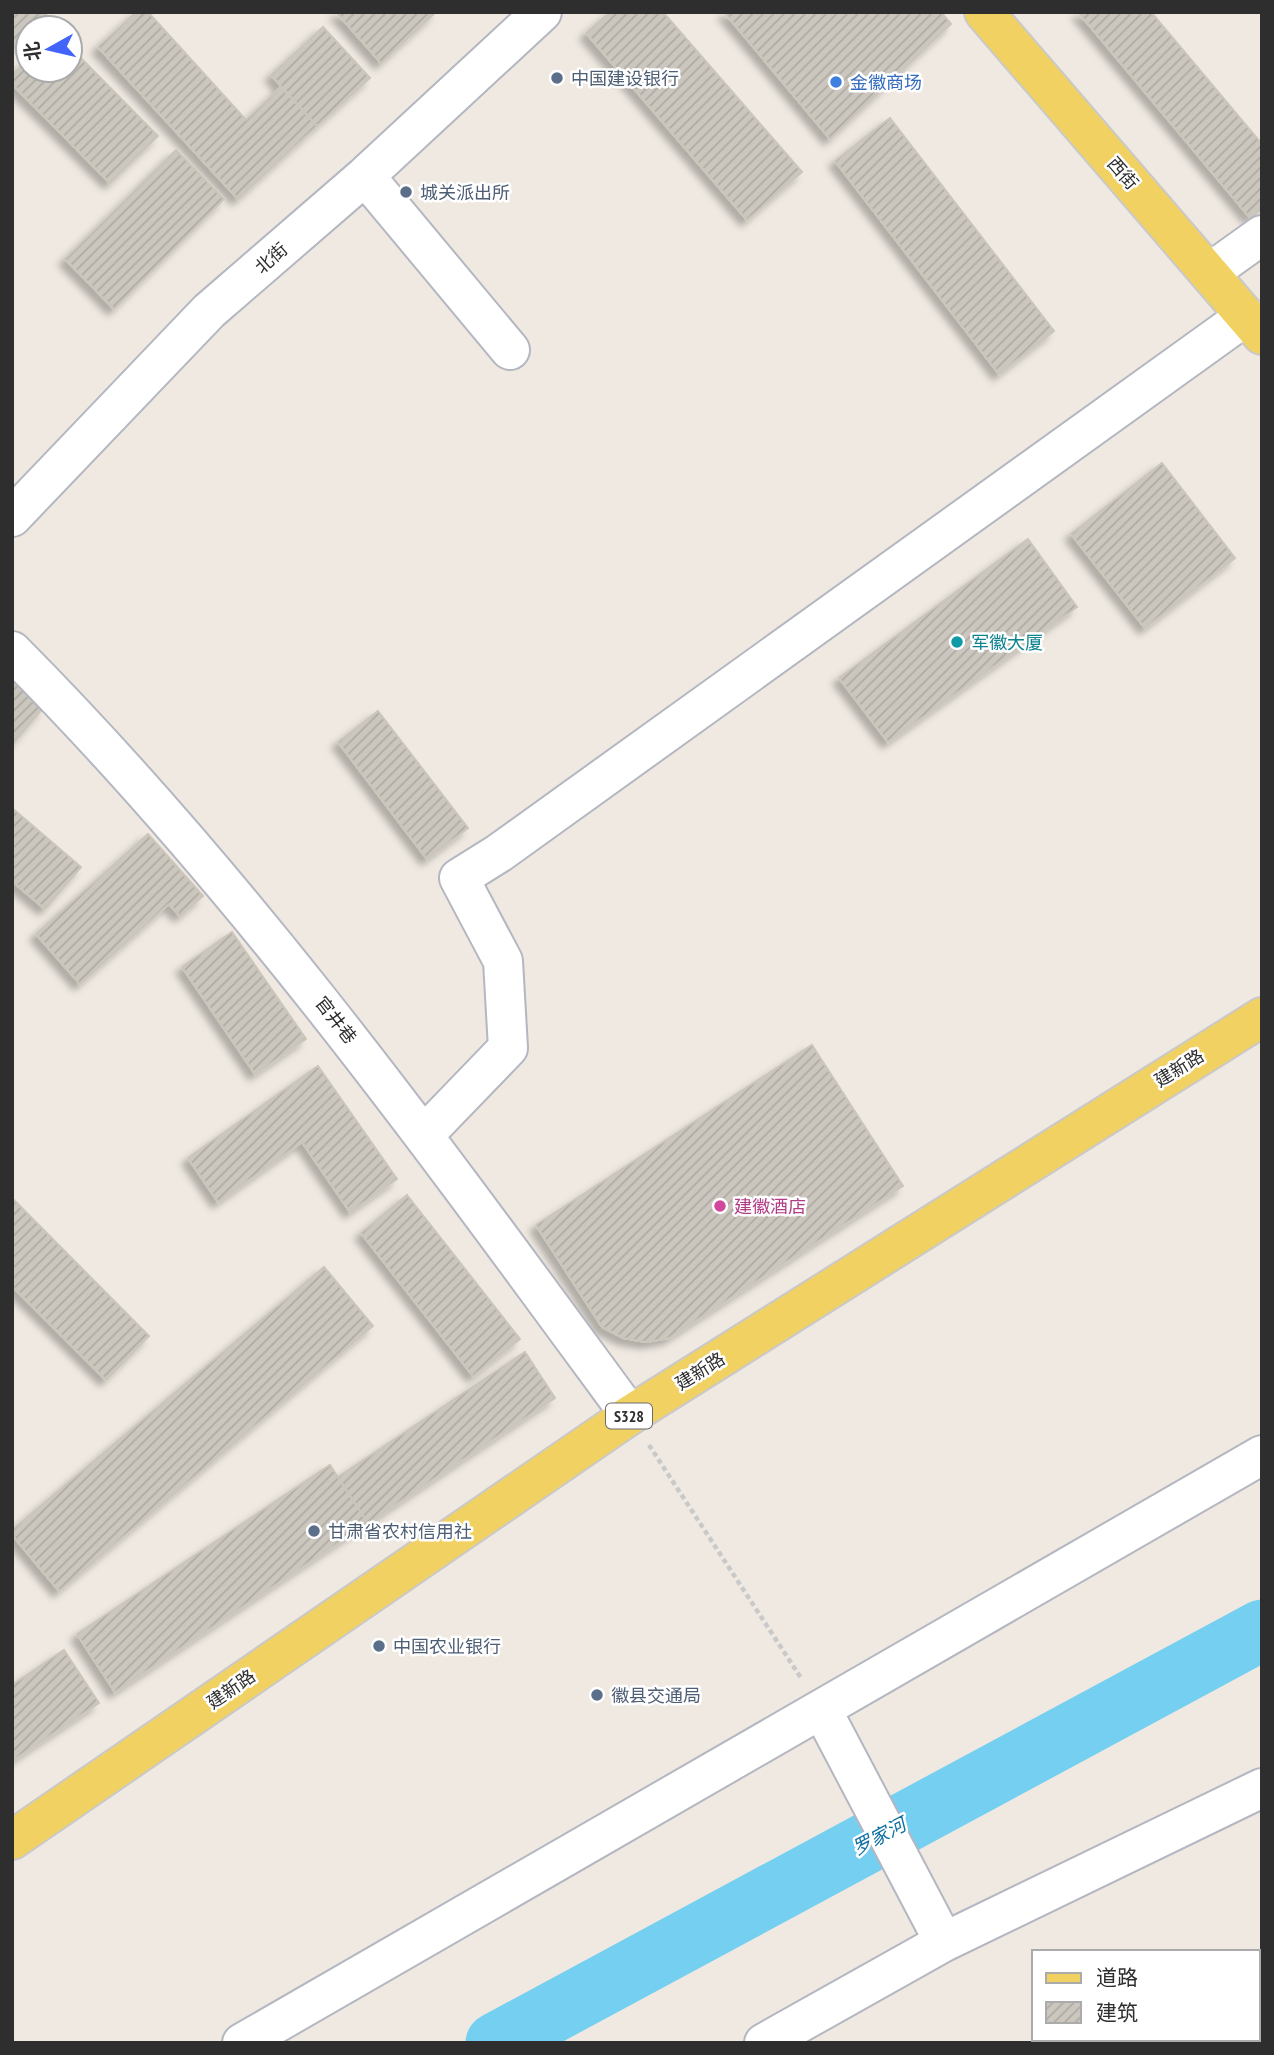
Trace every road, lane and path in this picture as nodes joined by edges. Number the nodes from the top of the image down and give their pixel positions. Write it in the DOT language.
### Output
graph roads {
  1 [pos="542,12"];
  2 [pos="984,12"];
  3 [pos="365,176"];
  4 [pos="1262,235"];
  5 [pos="1209,273"];
  6 [pos="1254,325"];
  7 [pos="510,350"];
  8 [pos="12,517"];
  9 [pos="12,651"];
  10 [pos="1262,1017"];
  11 [pos="424,1135"];
  12 [pos="630,1415"];
  13 [pos="1262,1455"];
  14 [pos="822,1710"];
  15 [pos="1262,1788"];
  16 [pos="12,1840"];
  17 [pos="944,1942"];
  18 [pos="242,2043"];
  19 [pos="764,2043"];
  1 -- 3 [label="street, 北街"];
  2 -- 5 [label="main road, 西街"];
  3 -- 7 [label="street"];
  3 -- 8 [label="street, 北街"];
  4 -- 5 [label="street"];
  5 -- 6 [label="main road, 西街"];
  6 -- 11 [label="street"];
  9 -- 11 [label="street, 官井巷"];
  10 -- 12 [label="main road, 建新路 / S328"];
  11 -- 12 [label="street, 官井巷"];
  12 -- 14 [label="path"];
  12 -- 16 [label="main road, 建新路 / S328"];
  13 -- 14 [label="street"];
  14 -- 17 [label="street"];
  14 -- 18 [label="street"];
  15 -- 17 [label="street"];
  17 -- 19 [label="street"];
}
